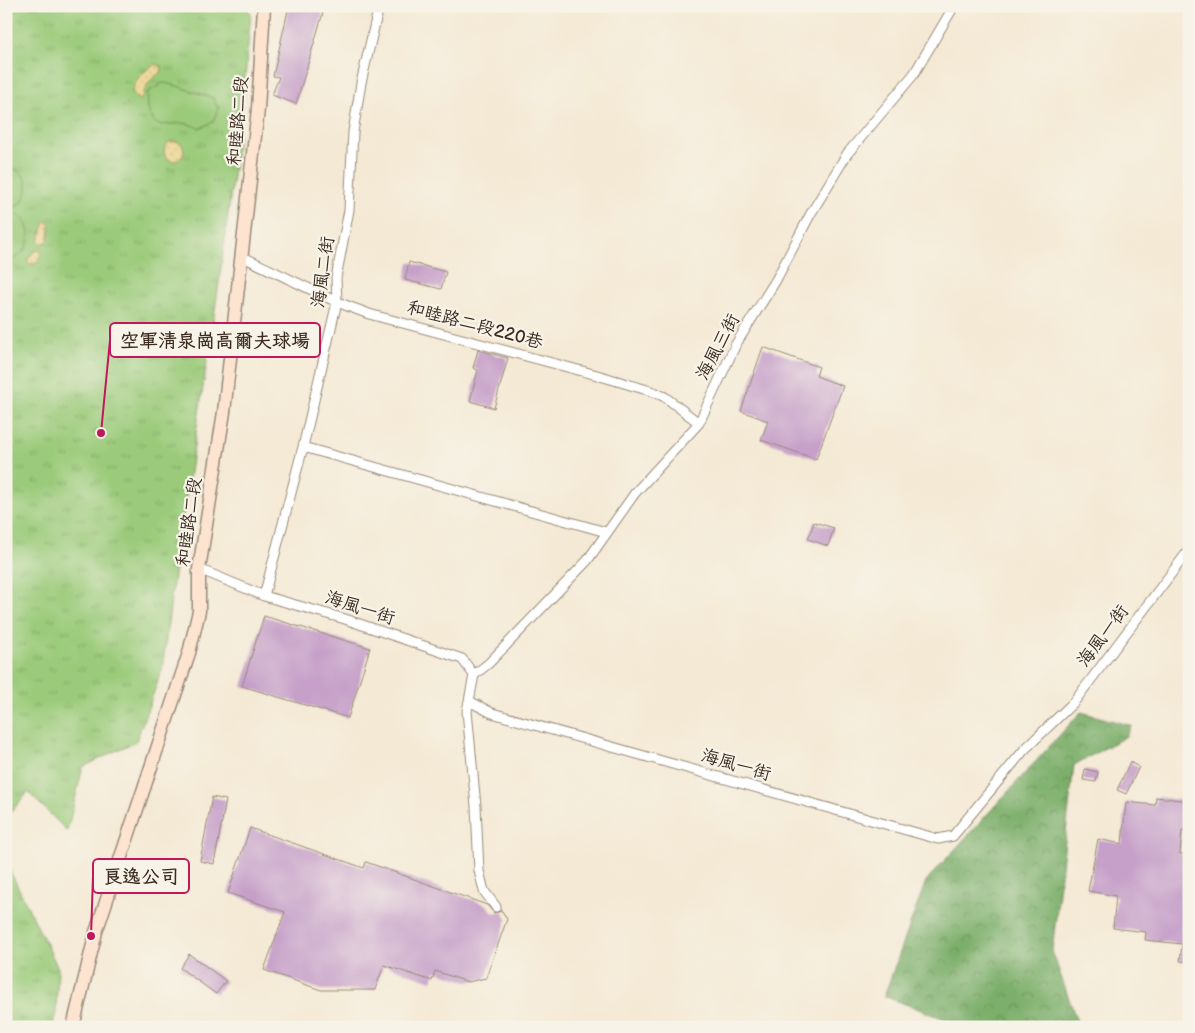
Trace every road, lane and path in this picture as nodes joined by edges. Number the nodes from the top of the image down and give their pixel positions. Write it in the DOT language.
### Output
graph roads {
  1 [pos="264,6"];
  2 [pos="380,6"];
  3 [pos="954,6"];
  4 [pos="241,256"];
  5 [pos="337,302"];
  6 [pos="699,423"];
  7 [pos="303,447"];
  8 [pos="606,532"];
  9 [pos="1189,550"];
  10 [pos="199,569"];
  11 [pos="264,596"];
  12 [pos="474,675"];
  13 [pos="469,701"];
  14 [pos="496,907"];
  15 [pos="73,1027"];
  1 -- 4 [label="street, 和睦路二段"];
  2 -- 5 [label="street, 海風二街"];
  3 -- 6 [label="street, 海風三街"];
  4 -- 5 [label="street, 和睦路二段220巷"];
  4 -- 10 [label="street, 和睦路二段"];
  5 -- 6 [label="street, 和睦路二段220巷"];
  5 -- 7 [label="street, 海風二街"];
  6 -- 8 [label="street, 海風三街"];
  7 -- 8 [label="street"];
  7 -- 11 [label="street, 海風二街"];
  8 -- 12 [label="street, 海風三街"];
  9 -- 13 [label="street, 海風一街"];
  10 -- 11 [label="street, 海風一街"];
  10 -- 15 [label="street, 和睦路二段"];
  11 -- 12 [label="street, 海風一街"];
  12 -- 13 [label="street"];
  13 -- 14 [label="street"];
}
